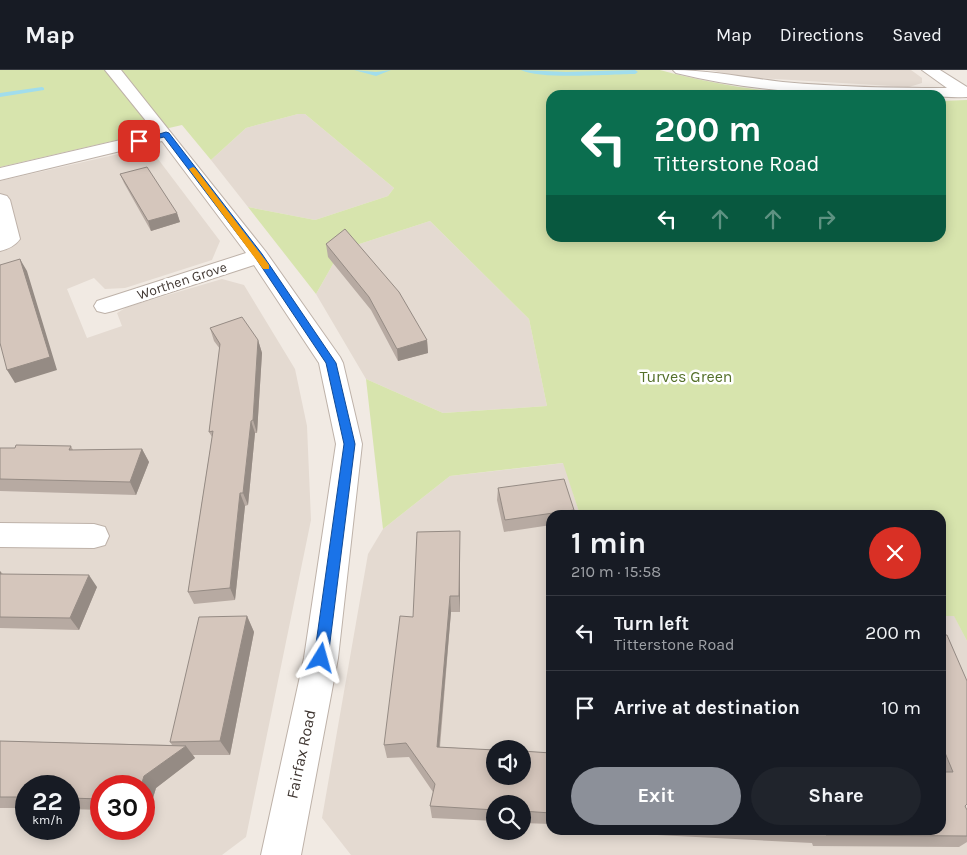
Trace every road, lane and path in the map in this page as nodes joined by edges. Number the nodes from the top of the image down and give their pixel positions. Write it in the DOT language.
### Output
graph roads {
  1 [pos="113,70"];
  2 [pos="681,70"];
  3 [pos="930,70"];
  4 [pos="831,90"];
  5 [pos="946,92"];
  6 [pos="965,92"];
  7 [pos="166,134"];
  8 [pos="0,174"];
  9 [pos="0,200"];
  10 [pos="0,245"];
  11 [pos="258,256"];
  12 [pos="105,306"];
  13 [pos="0,535"];
  14 [pos="94,536"];
  15 [pos="281,855"];
  1 -- 7 [label="street, Fairfax Road"];
  2 -- 4 [label="street"];
  3 -- 6 [label="street"];
  5 -- 6 [label="street"];
  7 -- 8 [label="street"];
  7 -- 11 [label="street, Fairfax Road"];
  9 -- 10 [label="street"];
  11 -- 12 [label="street, Worthen Grove"];
  11 -- 15 [label="street, Fairfax Road"];
  13 -- 14 [label="street"];
}
